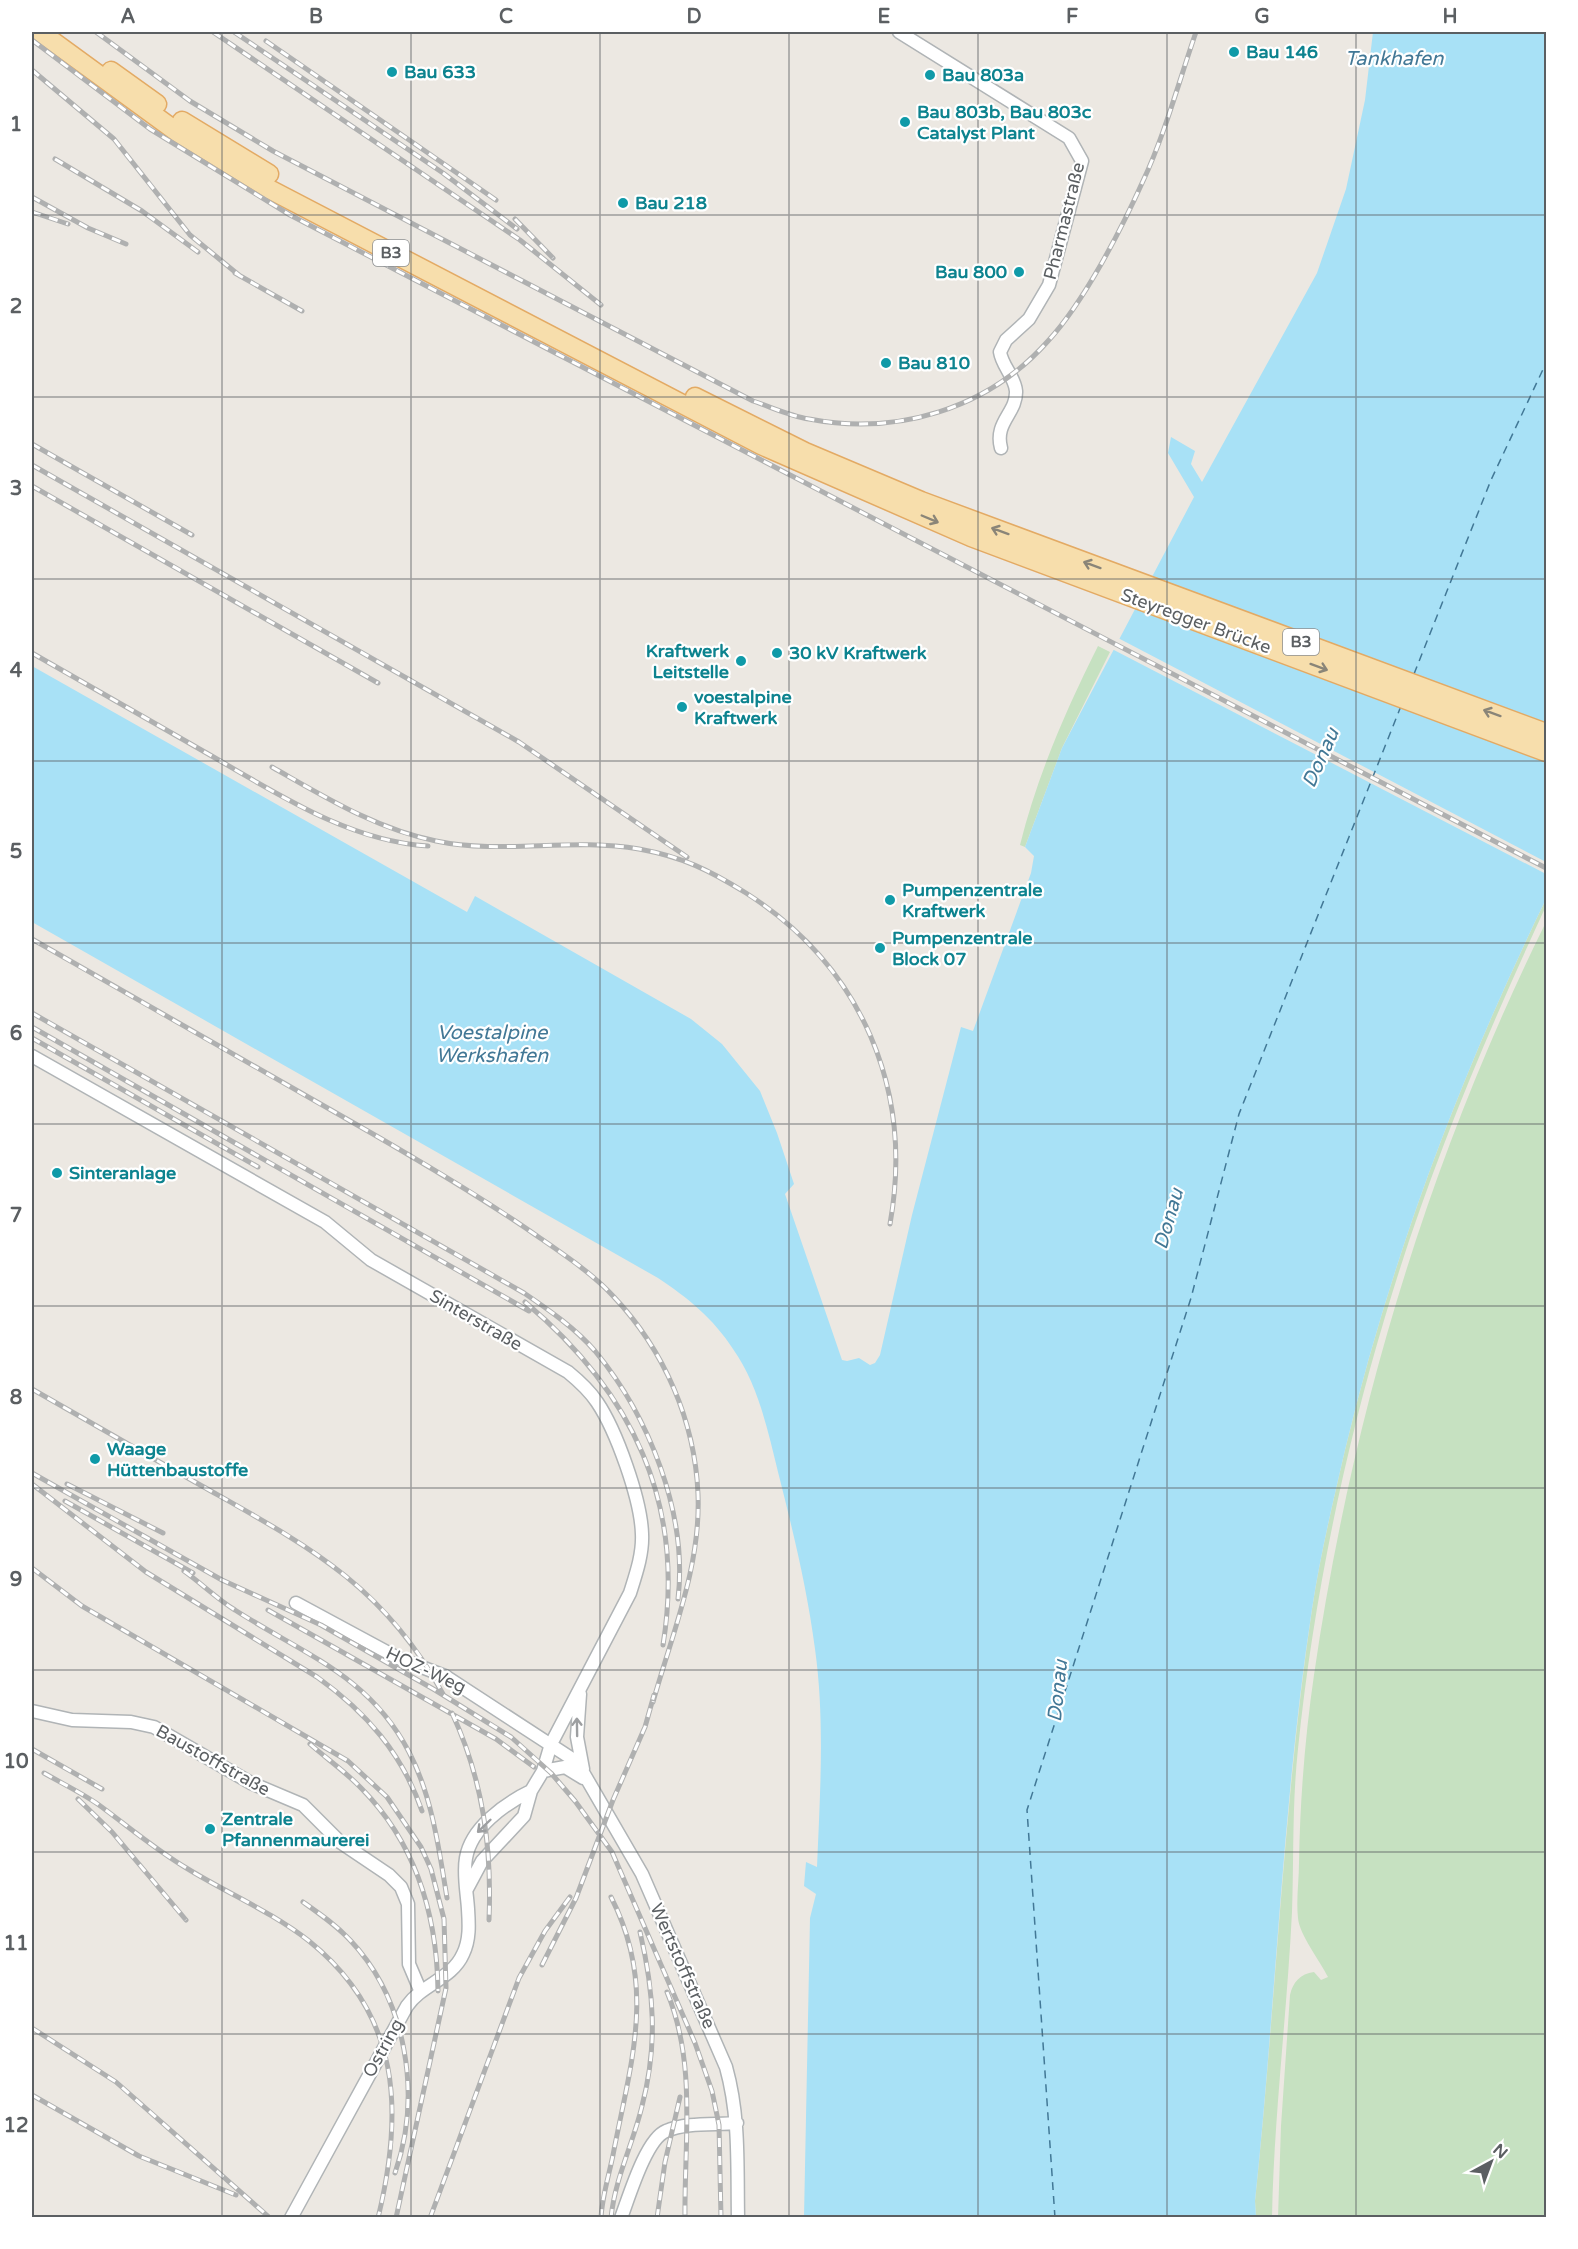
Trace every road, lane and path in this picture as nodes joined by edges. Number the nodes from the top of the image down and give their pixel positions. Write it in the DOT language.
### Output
graph roads {
  1 [pos="40,32"];
  2 [pos="60,32"];
  3 [pos="899,32"];
  4 [pos="1001,448"];
  5 [pos="1051,559"];
  6 [pos="1546,733"];
  7 [pos="1546,752"];
  8 [pos="32,1056"];
  9 [pos="296,1604"];
  10 [pos="581,1684"];
  11 [pos="32,1711"];
  12 [pos="551,1744"];
  13 [pos="584,1770"];
  14 [pos="543,1771"];
  15 [pos="590,1785"];
  16 [pos="531,1791"];
  17 [pos="467,1889"];
  18 [pos="420,1990"];
  19 [pos="737,2123"];
  20 [pos="291,2217"];
  21 [pos="621,2217"];
  22 [pos="738,2217"];
  1 -- 5 [label="main road, B3, one-way"];
  5 -- 2 [label="main road, B3, one-way"];
  3 -- 4 [label="street, Pharmastraße"];
  6 -- 5 [label="main road, Steyregger Brücke / B3, one-way"];
  5 -- 7 [label="main road, Steyregger Brücke / B3, one-way"];
  8 -- 10 [label="street, Sinterstraße"];
  9 -- 12 [label="street, HOZ-Weg"];
  10 -- 12 [label="street, Sinterstraße"];
  13 -- 10 [label="street, one-way"];
  11 -- 18 [label="street, Baustoffstraße"];
  12 -- 13 [label="street, Wertstoffstraße"];
  12 -- 14 [label="street, Ostring"];
  13 -- 15 [label="street, Wertstoffstraße"];
  14 -- 15 [label="street"];
  14 -- 16 [label="street, Ostring"];
  15 -- 19 [label="street, Wertstoffstraße"];
  16 -- 17 [label="street, Ostring"];
  16 -- 17 [label="street, Ostring, one-way"];
  17 -- 18 [label="street, Ostring"];
  18 -- 20 [label="street, Ostring"];
  19 -- 21 [label="street"];
  19 -- 22 [label="street, Wertstoffstraße"];
}
